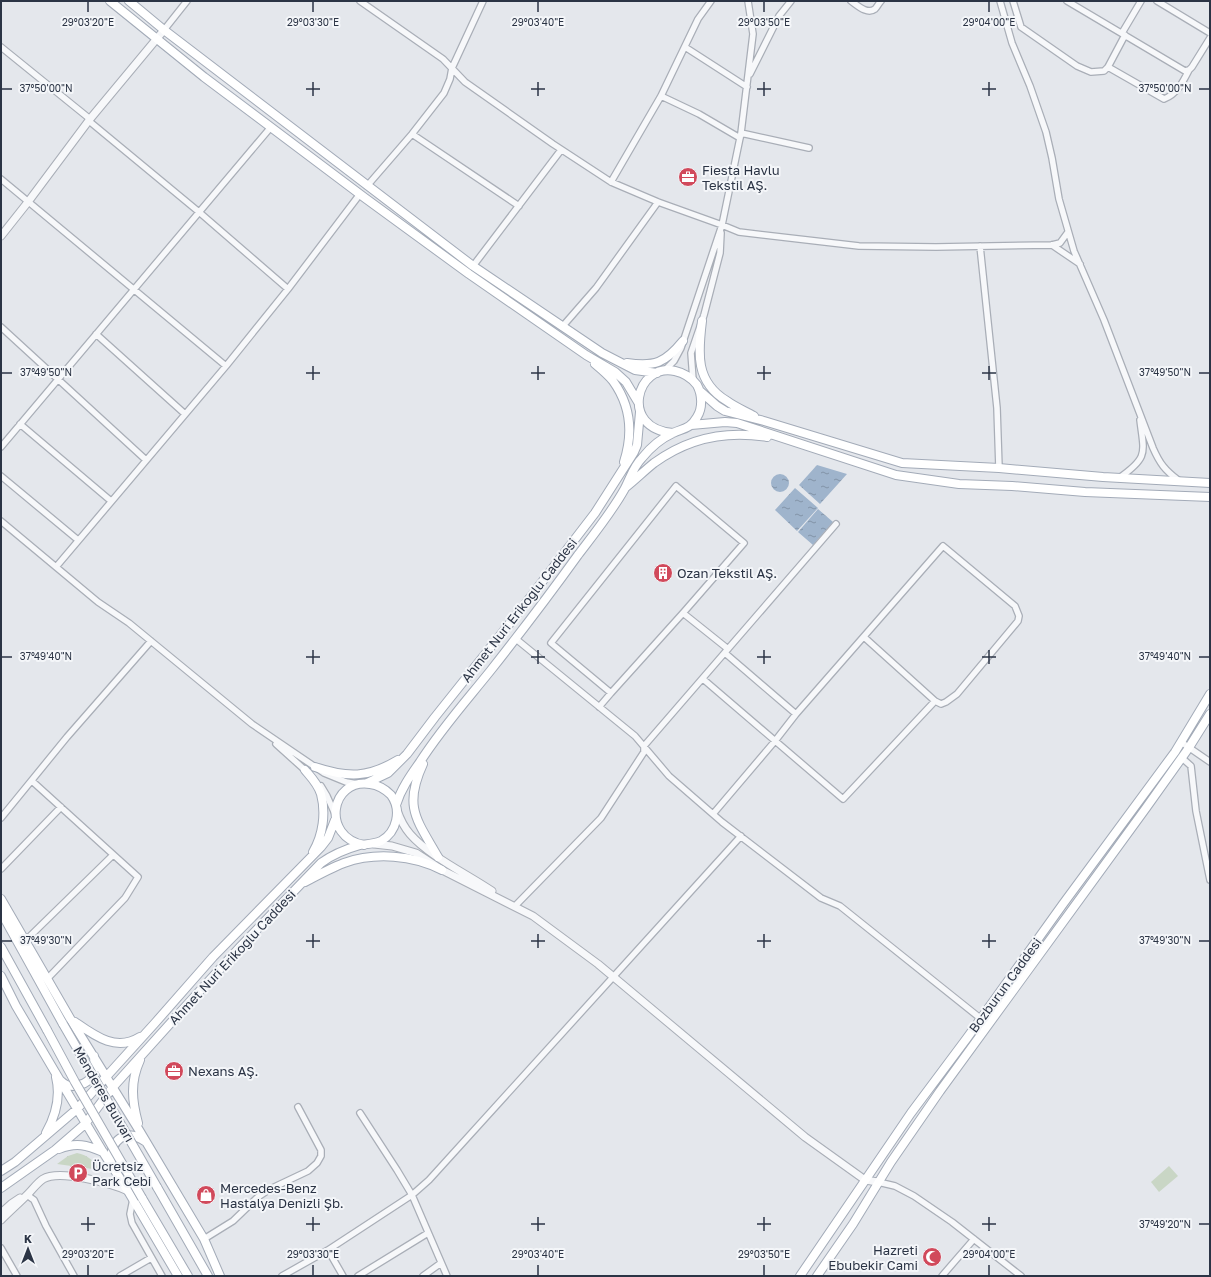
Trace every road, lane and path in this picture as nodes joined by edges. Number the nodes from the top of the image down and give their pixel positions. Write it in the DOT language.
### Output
graph roads {
  1 [pos="110,1"];
  2 [pos="129,1"];
  3 [pos="187,1"];
  4 [pos="360,1"];
  5 [pos="483,1"];
  6 [pos="711,1"];
  7 [pos="791,1"];
  8 [pos="851,1"];
  9 [pos="881,1"];
  10 [pos="1000,1"];
  11 [pos="1013,1"];
  12 [pos="1067,1"];
  13 [pos="1141,1"];
  14 [pos="1158,1"];
  15 [pos="747,2"];
  16 [pos="164,30"];
  17 [pos="1210,32"];
  18 [pos="1123,34"];
  19 [pos="1210,38"];
  20 [pos="157,39"];
  21 [pos="1,47"];
  22 [pos="685,47"];
  23 [pos="1108,67"];
  24 [pos="452,68"];
  25 [pos="1189,70"];
  26 [pos="748,77"];
  27 [pos="747,87"];
  28 [pos="661,96"];
  29 [pos="89,120"];
  30 [pos="271,127"];
  31 [pos="412,134"];
  32 [pos="741,135"];
  33 [pos="809,148"];
  34 [pos="561,150"];
  35 [pos="1,179"];
  36 [pos="611,182"];
  37 [pos="367,186"];
  38 [pos="360,194"];
  39 [pos="28,202"];
  40 [pos="658,202"];
  41 [pos="519,206"];
  42 [pos="199,212"];
  43 [pos="722,225"];
  44 [pos="1068,232"];
  45 [pos="1,236"];
  46 [pos="1052,245"];
  47 [pos="980,246"];
  48 [pos="1080,264"];
  49 [pos="473,266"];
  50 [pos="288,288"];
  51 [pos="134,290"];
  52 [pos="702,321"];
  53 [pos="1,327"];
  54 [pos="562,327"];
  55 [pos="96,334"];
  56 [pos="683,341"];
  57 [pos="586,355"];
  58 [pos="615,360"];
  59 [pos="226,366"];
  60 [pos="660,372"];
  61 [pos="57,380"];
  62 [pos="693,380"];
  63 [pos="699,390"];
  64 [pos="638,402"];
  65 [pos="1139,411"];
  66 [pos="640,412"];
  67 [pos="185,414"];
  68 [pos="764,420"];
  69 [pos="20,424"];
  70 [pos="691,425"];
  71 [pos="673,433"];
  72 [pos="782,439"];
  73 [pos="1,447"];
  74 [pos="146,460"];
  75 [pos="999,468"];
  76 [pos="621,472"];
  77 [pos="1,476"];
  78 [pos="1119,478"];
  79 [pos="1180,482"];
  80 [pos="1210,483"];
  81 [pos="624,489"];
  82 [pos="1210,498"];
  83 [pos="111,501"];
  84 [pos="1,521"];
  85 [pos="836,524"];
  86 [pos="78,540"];
  87 [pos="56,567"];
  88 [pos="683,613"];
  89 [pos="864,637"];
  90 [pos="516,639"];
  91 [pos="151,641"];
  92 [pos="726,651"];
  93 [pos="702,679"];
  94 [pos="611,693"];
  95 [pos="1210,694"];
  96 [pos="935,701"];
  97 [pos="599,707"];
  98 [pos="796,714"];
  99 [pos="1210,714"];
  100 [pos="267,735"];
  101 [pos="434,740"];
  102 [pos="775,741"];
  103 [pos="1181,742"];
  104 [pos="644,746"];
  105 [pos="1190,747"];
  106 [pos="407,754"];
  107 [pos="1182,758"];
  108 [pos="1210,762"];
  109 [pos="316,767"];
  110 [pos="305,770"];
  111 [pos="32,780"];
  112 [pos="362,783"];
  113 [pos="61,807"];
  114 [pos="396,808"];
  115 [pos="713,814"];
  116 [pos="335,816"];
  117 [pos="1,818"];
  118 [pos="741,836"];
  119 [pos="373,844"];
  120 [pos="364,845"];
  121 [pos="113,855"];
  122 [pos="438,857"];
  123 [pos="307,862"];
  124 [pos="1,869"];
  125 [pos="442,870"];
  126 [pos="1210,880"];
  127 [pos="298,886"];
  128 [pos="1,899"];
  129 [pos="515,906"];
  130 [pos="1,912"];
  131 [pos="25,941"];
  132 [pos="1,947"];
  133 [pos="1,976"];
  134 [pos="614,977"];
  135 [pos="48,978"];
  136 [pos="980,1018"];
  137 [pos="71,1020"];
  138 [pos="144,1034"];
  139 [pos="94,1055"];
  140 [pos="142,1056"];
  141 [pos="55,1072"];
  142 [pos="107,1076"];
  143 [pos="113,1087"];
  144 [pos="298,1106"];
  145 [pos="77,1109"];
  146 [pos="360,1113"];
  147 [pos="85,1124"];
  148 [pos="139,1130"];
  149 [pos="44,1137"];
  150 [pos="147,1143"];
  151 [pos="55,1150"];
  152 [pos="102,1152"];
  153 [pos="111,1164"];
  154 [pos="1,1171"];
  155 [pos="865,1180"];
  156 [pos="878,1182"];
  157 [pos="1,1188"];
  158 [pos="128,1191"];
  159 [pos="27,1195"];
  160 [pos="412,1195"];
  161 [pos="133,1199"];
  162 [pos="1,1214"];
  163 [pos="1,1220"];
  164 [pos="428,1233"];
  165 [pos="204,1239"];
  166 [pos="974,1239"];
  167 [pos="1,1248"];
  168 [pos="328,1250"];
  169 [pos="151,1258"];
  170 [pos="441,1262"];
  171 [pos="220,1274"];
  172 [pos="17,1276"];
  173 [pos="74,1276"];
  174 [pos="120,1276"];
  175 [pos="162,1276"];
  176 [pos="178,1276"];
  177 [pos="188,1276"];
  178 [pos="208,1276"];
  179 [pos="282,1276"];
  180 [pos="343,1276"];
  181 [pos="358,1276"];
  182 [pos="423,1276"];
  183 [pos="447,1276"];
  184 [pos="800,1276"];
  185 [pos="817,1276"];
  186 [pos="942,1276"];
  187 [pos="1022,1276"];
  1 -- 20 [label="main road"];
  2 -- 16 [label="main road"];
  3 -- 16 [label="street"];
  4 -- 24 [label="street"];
  5 -- 24 [label="street"];
  6 -- 22 [label="street"];
  7 -- 26 [label="street"];
  8 -- 9 [label="street"];
  10 -- 44 [label="street"];
  11 -- 23 [label="street"];
  12 -- 18 [label="street"];
  13 -- 18 [label="street"];
  14 -- 17 [label="street"];
  15 -- 26 [label="street"];
  16 -- 20 [label="street"];
  16 -- 37 [label="main road"];
  18 -- 23 [label="street"];
  18 -- 25 [label="street"];
  19 -- 25 [label="street"];
  20 -- 29 [label="street"];
  20 -- 30 [label="main road"];
  21 -- 29 [label="street"];
  22 -- 27 [label="street"];
  22 -- 28 [label="street"];
  23 -- 25 [label="street"];
  24 -- 31 [label="street"];
  24 -- 34 [label="street"];
  26 -- 27 [label="street"];
  27 -- 32 [label="street"];
  28 -- 32 [label="street"];
  28 -- 36 [label="street"];
  29 -- 39 [label="street"];
  29 -- 42 [label="street"];
  30 -- 38 [label="main road"];
  30 -- 42 [label="street"];
  31 -- 37 [label="street"];
  31 -- 41 [label="street"];
  32 -- 33 [label="street"];
  32 -- 43 [label="street"];
  34 -- 36 [label="street"];
  34 -- 41 [label="street"];
  35 -- 39 [label="street"];
  36 -- 40 [label="street"];
  37 -- 49 [label="main road"];
  38 -- 50 [label="street"];
  38 -- 57 [label="main road"];
  39 -- 45 [label="street"];
  39 -- 51 [label="street"];
  40 -- 43 [label="street"];
  40 -- 54 [label="street"];
  41 -- 49 [label="street"];
  42 -- 50 [label="street"];
  42 -- 51 [label="street"];
  43 -- 47 [label="street"];
  43 -- 52 [label="street"];
  43 -- 56 [label="street"];
  44 -- 46 [label="street"];
  44 -- 48 [label="street"];
  46 -- 47 [label="street"];
  46 -- 48 [label="street"];
  47 -- 75 [label="street"];
  48 -- 65 [label="street"];
  49 -- 54 [label="main road"];
  50 -- 59 [label="street"];
  51 -- 55 [label="street"];
  51 -- 59 [label="street"];
  52 -- 62 [label="street"];
  52 -- 68 [label="main road"];
  53 -- 61 [label="street"];
  54 -- 58 [label="main road"];
  55 -- 61 [label="street"];
  55 -- 67 [label="street"];
  56 -- 58 [label="main road"];
  56 -- 60 [label="street"];
  57 -- 64 [label="main road"];
  57 -- 76 [label="main road"];
  58 -- 60 [label="main road"];
  59 -- 67 [label="street"];
  60 -- 62 [label="main road"];
  60 -- 64 [label="main road"];
  61 -- 69 [label="street"];
  61 -- 74 [label="street"];
  62 -- 63 [label="main road"];
  63 -- 68 [label="main road"];
  63 -- 70 [label="main road"];
  64 -- 66 [label="main road"];
  65 -- 78 [label="street"];
  65 -- 79 [label="street"];
  66 -- 71 [label="main road"];
  66 -- 76 [label="main road, Ahmet Nuri Erikoğlu Caddesi"];
  67 -- 74 [label="street"];
  68 -- 75 [label="main road"];
  69 -- 73 [label="street"];
  69 -- 83 [label="street"];
  70 -- 71 [label="main road"];
  70 -- 72 [label="main road"];
  71 -- 81 [label="main road, Ahmet Nuri Erikoğlu Caddesi"];
  72 -- 81 [label="main road"];
  72 -- 82 [label="main road"];
  74 -- 83 [label="street"];
  75 -- 78 [label="main road"];
  76 -- 106 [label="main road, Ahmet Nuri Erikoğlu Caddesi"];
  77 -- 86 [label="street"];
  78 -- 79 [label="main road"];
  79 -- 80 [label="main road"];
  81 -- 90 [label="main road, Ahmet Nuri Erikoğlu Caddesi"];
  83 -- 86 [label="street"];
  84 -- 87 [label="street"];
  85 -- 92 [label="street"];
  86 -- 87 [label="street"];
  87 -- 91 [label="street"];
  88 -- 92 [label="street"];
  88 -- 94 [label="street"];
  88 -- 94 [label="street"];
  89 -- 96 [label="street"];
  89 -- 96 [label="street"];
  89 -- 98 [label="street"];
  90 -- 97 [label="street"];
  90 -- 101 [label="main road, Ahmet Nuri Erikoğlu Caddesi"];
  91 -- 100 [label="street"];
  91 -- 111 [label="street"];
  92 -- 93 [label="street"];
  92 -- 98 [label="street"];
  93 -- 102 [label="street"];
  93 -- 104 [label="street"];
  94 -- 97 [label="street"];
  95 -- 103 [label="main road, Bozburun Caddesi"];
  96 -- 102 [label="street"];
  97 -- 104 [label="street"];
  98 -- 102 [label="street"];
  99 -- 105 [label="main road, Bozburun Caddesi"];
  100 -- 109 [label="street"];
  100 -- 110 [label="street"];
  101 -- 114 [label="main road, Ahmet Nuri Erikoğlu Caddesi"];
  101 -- 122 [label="main road"];
  102 -- 115 [label="street"];
  103 -- 105 [label="street"];
  103 -- 136 [label="main road, Bozburun Caddesi"];
  104 -- 115 [label="street"];
  104 -- 129 [label="street"];
  105 -- 107 [label="main road, Bozburun Caddesi"];
  105 -- 108 [label="street"];
  106 -- 109 [label="main road"];
  106 -- 112 [label="main road, Ahmet Nuri Erikoğlu Caddesi"];
  107 -- 126 [label="street"];
  107 -- 156 [label="main road, Bozburun Caddesi"];
  109 -- 112 [label="street"];
  110 -- 116 [label="street"];
  110 -- 123 [label="main road"];
  111 -- 113 [label="street"];
  111 -- 117 [label="street"];
  112 -- 114 [label="main road"];
  112 -- 116 [label="main road"];
  113 -- 121 [label="street"];
  113 -- 124 [label="street"];
  114 -- 119 [label="main road"];
  114 -- 122 [label="street"];
  115 -- 118 [label="street"];
  116 -- 120 [label="main road"];
  116 -- 123 [label="main road, Ahmet Nuri Erikoğlu Caddesi"];
  118 -- 134 [label="street"];
  118 -- 136 [label="street"];
  119 -- 120 [label="main road"];
  119 -- 125 [label="street"];
  120 -- 127 [label="main road, Ahmet Nuri Erikoğlu Caddesi"];
  121 -- 131 [label="street"];
  121 -- 135 [label="street"];
  122 -- 129 [label="street"];
  123 -- 138 [label="main road, Ahmet Nuri Erikoğlu Caddesi"];
  125 -- 127 [label="main road"];
  125 -- 129 [label="street"];
  127 -- 140 [label="main road, Ahmet Nuri Erikoğlu Caddesi"];
  128 -- 131 [label="main road"];
  129 -- 134 [label="street"];
  130 -- 178 [label="main road, Menderes Bulvarı, bridge"];
  131 -- 135 [label="main road"];
  132 -- 177 [label="main road, Menderes Bulvarı, bridge"];
  133 -- 141 [label="main road"];
  134 -- 155 [label="street"];
  134 -- 160 [label="street"];
  135 -- 137 [label="main road"];
  136 -- 155 [label="main road, Bozburun Caddesi"];
  137 -- 138 [label="main road"];
  137 -- 139 [label="main road"];
  138 -- 142 [label="main road, Ahmet Nuri Erikoğlu Caddesi"];
  139 -- 141 [label="main road"];
  139 -- 142 [label="main road"];
  140 -- 143 [label="main road, Ahmet Nuri Erikoğlu Caddesi"];
  140 -- 148 [label="main road"];
  141 -- 145 [label="main road"];
  141 -- 149 [label="main road"];
  142 -- 143 [label="main road"];
  142 -- 145 [label="main road, Ahmet Nuri Erikoğlu Caddesi"];
  143 -- 147 [label="main road, Ahmet Nuri Erikoğlu Caddesi"];
  143 -- 148 [label="main road"];
  144 -- 165 [label="street"];
  145 -- 147 [label="main road"];
  145 -- 149 [label="main road, Ahmet Nuri Erikoğlu Caddesi"];
  146 -- 160 [label="street"];
  147 -- 151 [label="main road, Ahmet Nuri Erikoğlu Caddesi"];
  147 -- 152 [label="main road"];
  148 -- 150 [label="main road"];
  149 -- 154 [label="main road, Ahmet Nuri Erikoğlu Caddesi"];
  150 -- 153 [label="main road"];
  150 -- 165 [label="main road"];
  151 -- 152 [label="main road"];
  151 -- 157 [label="main road"];
  152 -- 153 [label="main road"];
  153 -- 158 [label="main road"];
  155 -- 156 [label="street"];
  155 -- 184 [label="main road, Bozburun Caddesi"];
  156 -- 166 [label="street"];
  156 -- 185 [label="main road, Bozburun Caddesi"];
  158 -- 159 [label="street"];
  158 -- 161 [label="main road"];
  159 -- 162 [label="street"];
  159 -- 163 [label="street"];
  159 -- 173 [label="street"];
  160 -- 164 [label="street"];
  160 -- 168 [label="street"];
  161 -- 169 [label="street"];
  161 -- 176 [label="main road"];
  164 -- 170 [label="street"];
  164 -- 181 [label="street"];
  165 -- 171 [label="main road"];
  166 -- 186 [label="street"];
  166 -- 187 [label="street"];
  167 -- 172 [label="street"];
  168 -- 179 [label="street"];
  168 -- 180 [label="street"];
  169 -- 174 [label="street"];
  169 -- 175 [label="street"];
  170 -- 182 [label="street"];
  170 -- 183 [label="street"];
}
